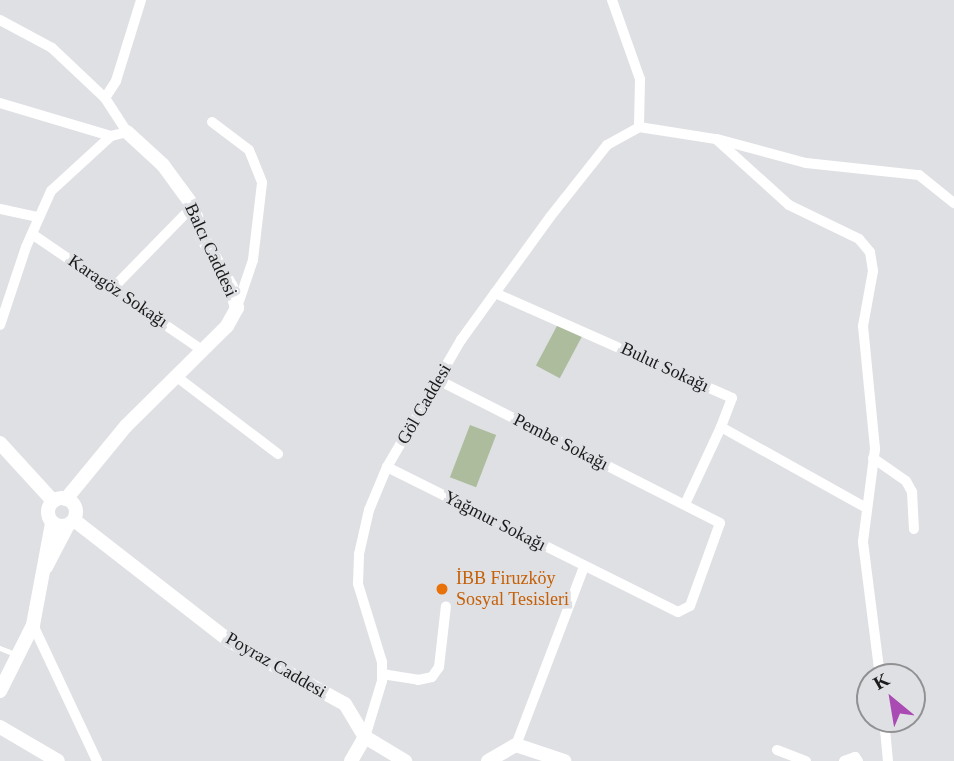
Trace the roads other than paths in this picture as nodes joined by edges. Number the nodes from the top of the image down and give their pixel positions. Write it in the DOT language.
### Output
graph roads {
  1 [pos="141,0"];
  2 [pos="612,0"];
  3 [pos="0,20"];
  4 [pos="105,98"];
  5 [pos="0,103"];
  6 [pos="212,122"];
  7 [pos="639,127"];
  8 [pos="127,132"];
  9 [pos="111,136"];
  10 [pos="716,139"];
  11 [pos="954,203"];
  12 [pos="193,206"];
  13 [pos="0,209"];
  14 [pos="39,217"];
  15 [pos="32,234"];
  16 [pos="114,286"];
  17 [pos="495,293"];
  18 [pos="237,308"];
  19 [pos="0,325"];
  20 [pos="202,351"];
  21 [pos="177,377"];
  22 [pos="438,380"];
  23 [pos="721,427"];
  24 [pos="0,443"];
  25 [pos="278,454"];
  26 [pos="873,458"];
  27 [pos="387,467"];
  28 [pos="60,500"];
  29 [pos="685,502"];
  30 [pos="865,507"];
  31 [pos="71,522"];
  32 [pos="52,523"];
  33 [pos="914,528"];
  34 [pos="584,566"];
  35 [pos="46,567"];
  36 [pos="446,606"];
  37 [pos="678,612"];
  38 [pos="33,625"];
  39 [pos="0,648"];
  40 [pos="21,656"];
  41 [pos="878,663"];
  42 [pos="382,674"];
  43 [pos="0,691"];
  44 [pos="0,727"];
  45 [pos="885,733"];
  46 [pos="365,737"];
  47 [pos="516,746"];
  48 [pos="777,750"];
  49 [pos="58,761"];
  50 [pos="97,761"];
  51 [pos="351,761"];
  52 [pos="405,761"];
  53 [pos="488,761"];
  54 [pos="564,761"];
  55 [pos="806,761"];
  56 [pos="844,761"];
  57 [pos="858,761"];
  58 [pos="888,761"];
  1 -- 4 [label="street"];
  2 -- 7 [label="street"];
  3 -- 4 [label="street, Balcı Caddesi"];
  4 -- 8 [label="street, Balcı Caddesi"];
  5 -- 9 [label="street"];
  6 -- 18 [label="street"];
  7 -- 10 [label="street"];
  7 -- 17 [label="street, Göl Caddesi"];
  8 -- 9 [label="street"];
  8 -- 12 [label="street, Balcı Caddesi"];
  9 -- 14 [label="street"];
  10 -- 11 [label="street"];
  10 -- 26 [label="street"];
  12 -- 16 [label="street"];
  12 -- 18 [label="street, Balcı Caddesi"];
  13 -- 14 [label="street"];
  14 -- 15 [label="street"];
  15 -- 16 [label="street, Karagöz Sokağı"];
  15 -- 19 [label="street"];
  16 -- 20 [label="street, Karagöz Sokağı"];
  17 -- 22 [label="street, Göl Caddesi"];
  17 -- 23 [label="street, Bulut Sokağı"];
  18 -- 20 [label="street, Balcı Caddesi"];
  20 -- 21 [label="street, Balcı Caddesi"];
  21 -- 25 [label="street"];
  21 -- 28 [label="street, Balcı Caddesi"];
  22 -- 27 [label="street, Göl Caddesi"];
  22 -- 29 [label="street, Pembe Sokağı"];
  23 -- 29 [label="street"];
  23 -- 30 [label="street"];
  24 -- 28 [label="street"];
  26 -- 30 [label="street"];
  26 -- 33 [label="street"];
  27 -- 34 [label="street, Yağmur Sokağı"];
  27 -- 42 [label="street, Göl Caddesi"];
  28 -- 31 [label="street"];
  28 -- 32 [label="street"];
  29 -- 37 [label="street, Pembe Sokağı"];
  30 -- 41 [label="street"];
  31 -- 32 [label="street"];
  31 -- 35 [label="street"];
  31 -- 46 [label="street, Poyraz Caddesi"];
  32 -- 35 [label="street"];
  34 -- 37 [label="street, Yağmur Sokağı"];
  34 -- 47 [label="street"];
  35 -- 38 [label="street"];
  36 -- 42 [label="street"];
  38 -- 40 [label="street"];
  38 -- 50 [label="street"];
  39 -- 40 [label="lane"];
  40 -- 43 [label="street"];
  42 -- 46 [label="street"];
  44 -- 49 [label="street"];
  45 -- 58 [label="street"];
  46 -- 51 [label="street"];
  46 -- 52 [label="street, Poyraz Caddesi"];
  47 -- 53 [label="street"];
  47 -- 54 [label="street"];
  48 -- 55 [label="street"];
  56 -- 57 [label="street"];
}
